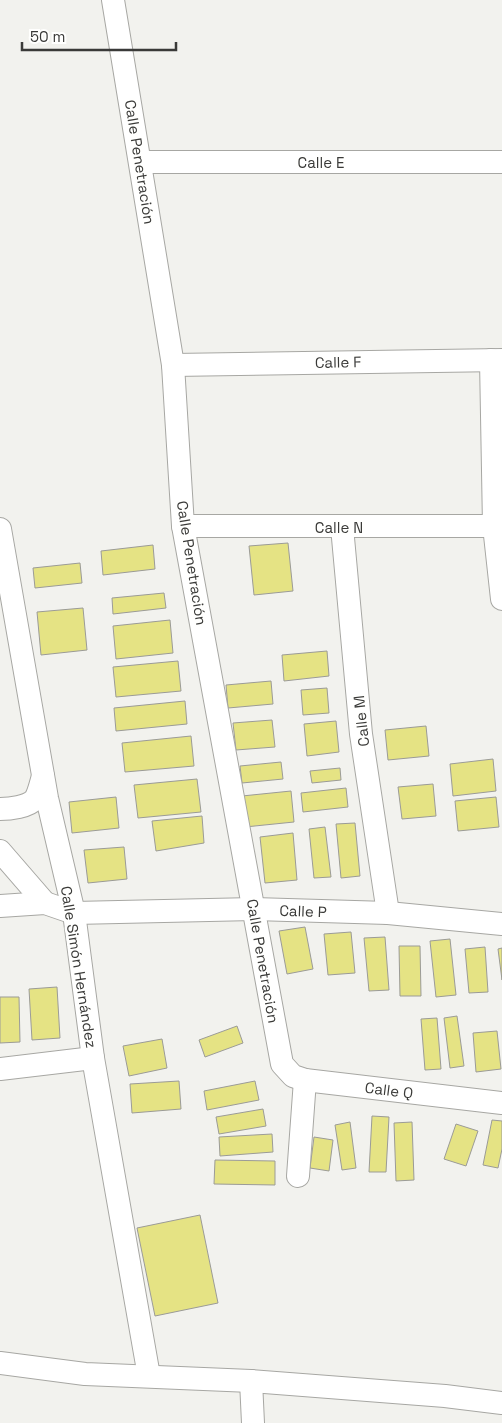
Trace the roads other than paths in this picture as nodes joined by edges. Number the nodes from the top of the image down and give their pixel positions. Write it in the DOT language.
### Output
graph roads {
  1 [pos="113,0"];
  2 [pos="140,162"];
  3 [pos="502,162"];
  4 [pos="497,360"];
  5 [pos="173,365"];
  6 [pos="183,526"];
  7 [pos="494,526"];
  8 [pos="342,527"];
  9 [pos="0,529"];
  10 [pos="502,599"];
  11 [pos="43,776"];
  12 [pos="0,809"];
  13 [pos="0,851"];
  14 [pos="45,903"];
  15 [pos="0,906"];
  16 [pos="254,909"];
  17 [pos="74,913"];
  18 [pos="388,913"];
  19 [pos="502,924"];
  20 [pos="93,1058"];
  21 [pos="282,1064"];
  22 [pos="0,1069"];
  23 [pos="305,1080"];
  24 [pos="502,1103"];
  25 [pos="298,1176"];
  26 [pos="0,1363"];
  27 [pos="149,1376"];
  28 [pos="251,1381"];
  29 [pos="502,1403"];
  30 [pos="253,1423"];
  1 -- 2 [label="street, Calle Penetración"];
  2 -- 3 [label="street, Calle E"];
  2 -- 5 [label="street, Calle Penetración"];
  4 -- 5 [label="street, Calle F"];
  4 -- 7 [label="street"];
  5 -- 6 [label="street, Calle Penetración"];
  6 -- 8 [label="street, Calle N"];
  6 -- 16 [label="street, Calle Penetración"];
  7 -- 8 [label="street, Calle N"];
  7 -- 10 [label="street"];
  8 -- 18 [label="street, Calle M"];
  9 -- 11 [label="street, Calle Simón Hernández"];
  11 -- 12 [label="street"];
  11 -- 17 [label="street, Calle Simón Hernández"];
  13 -- 14 [label="street"];
  14 -- 15 [label="street"];
  14 -- 17 [label="street"];
  16 -- 17 [label="street, Calle P"];
  16 -- 18 [label="street, Calle P"];
  16 -- 21 [label="street, Calle Penetración"];
  17 -- 20 [label="street, Calle Simón Hernández"];
  18 -- 19 [label="street, Calle P"];
  20 -- 22 [label="street"];
  20 -- 27 [label="street, Calle Simón Hernández"];
  21 -- 23 [label="street, Calle Q"];
  23 -- 24 [label="street, Calle Q"];
  23 -- 25 [label="street"];
  26 -- 27 [label="street"];
  27 -- 28 [label="street"];
  28 -- 29 [label="street"];
  28 -- 30 [label="street"];
}
